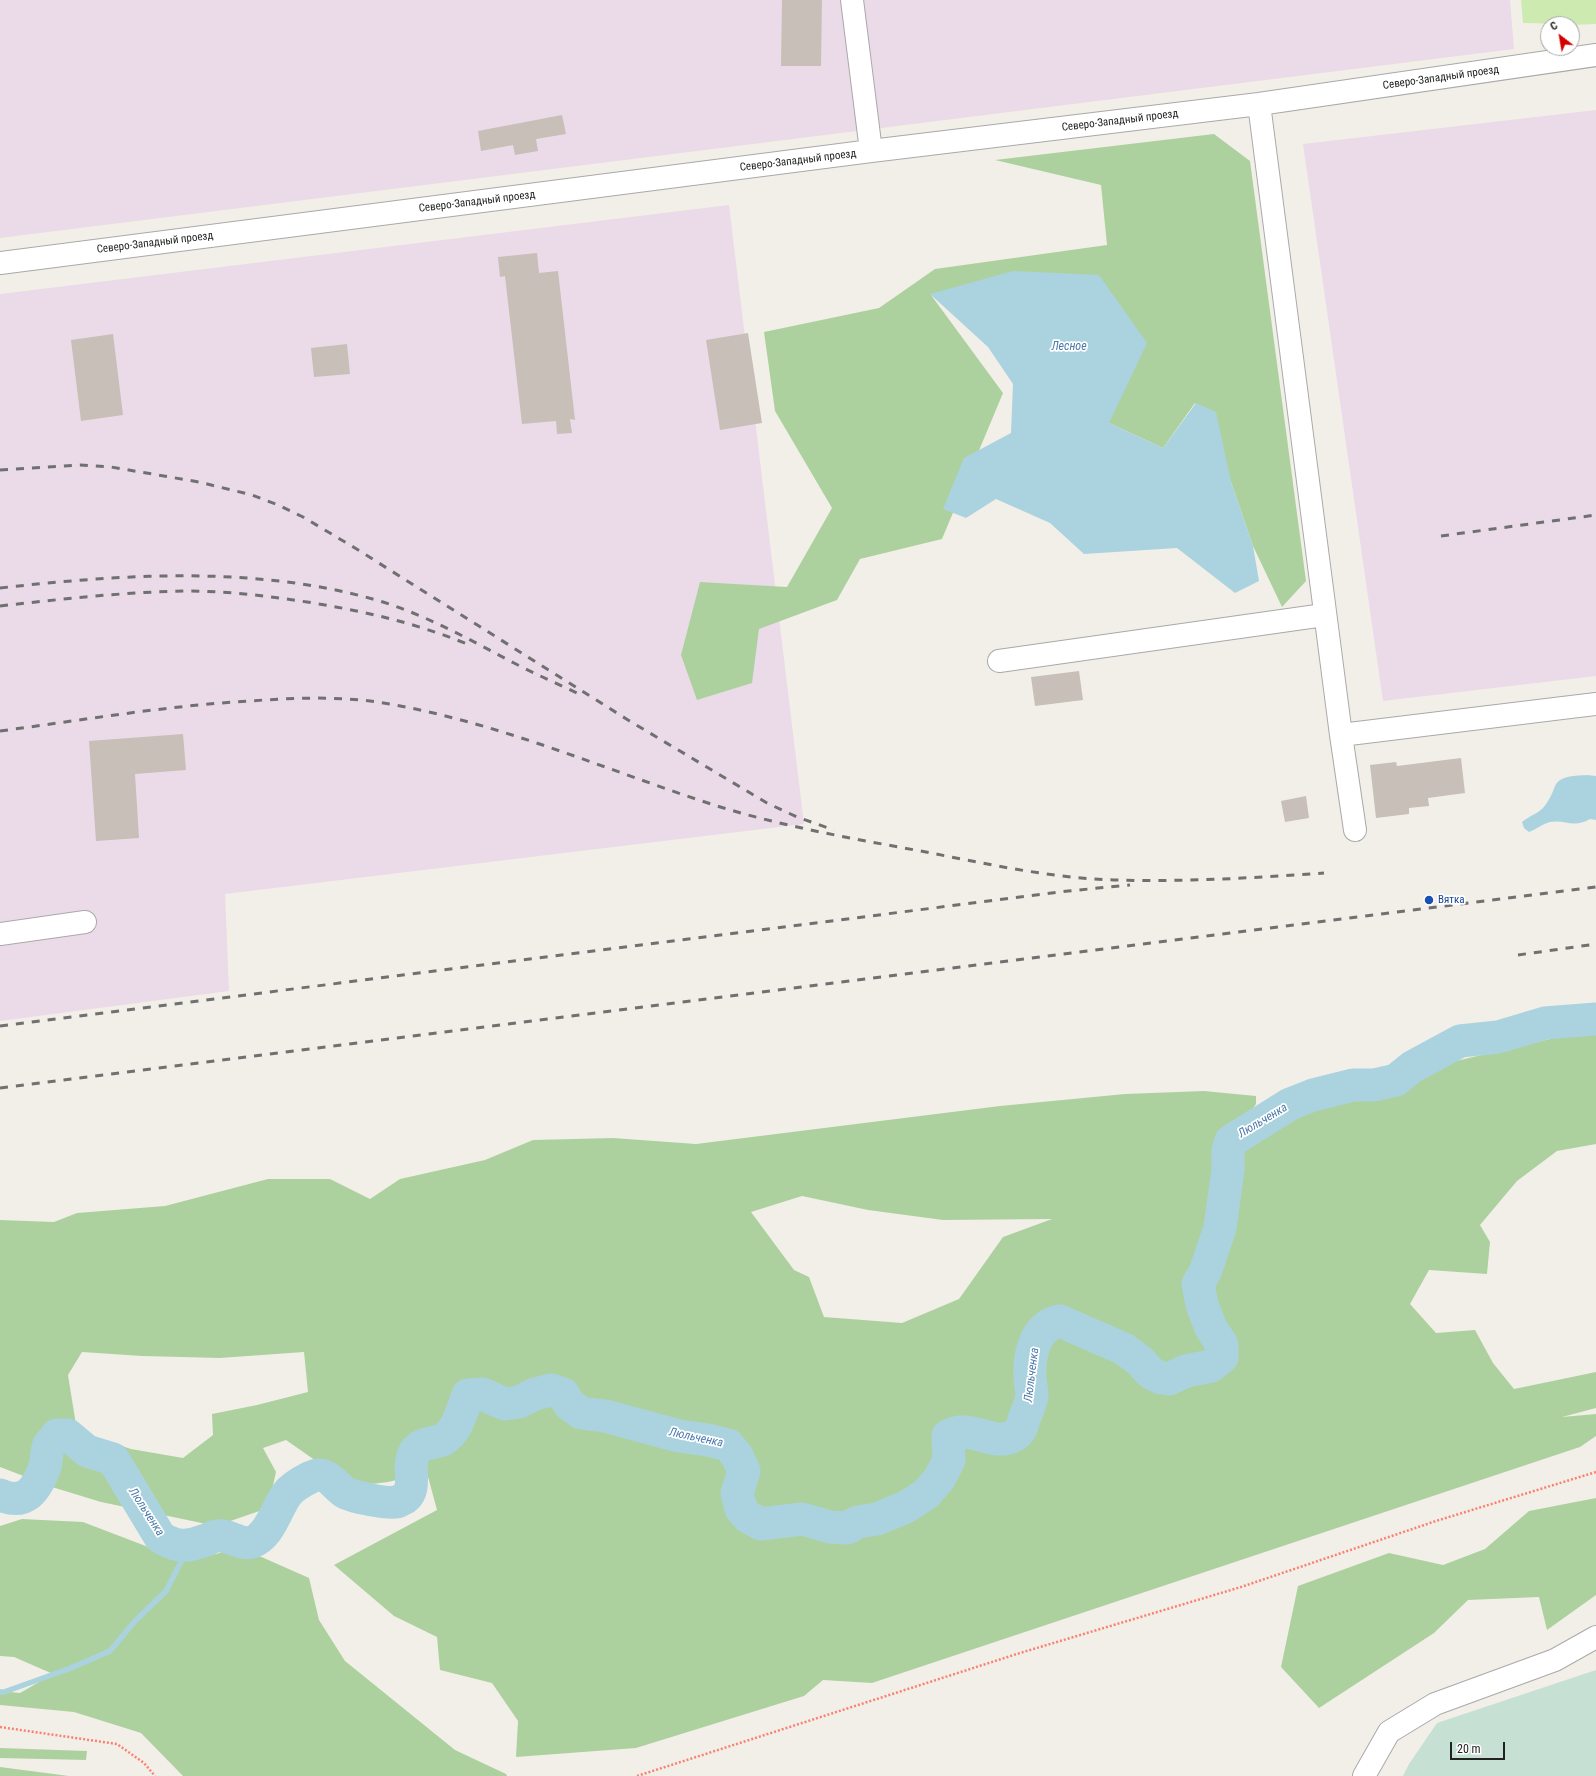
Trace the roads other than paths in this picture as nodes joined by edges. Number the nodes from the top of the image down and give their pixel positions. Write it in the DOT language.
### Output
graph roads {
  1 [pos="852,0"];
  2 [pos="1596,55"];
  3 [pos="1259,104"];
  4 [pos="871,151"];
  5 [pos="0,263"];
  6 [pos="1324,615"];
  7 [pos="999,661"];
  8 [pos="1596,704"];
  9 [pos="1341,735"];
  10 [pos="1355,830"];
  11 [pos="85,922"];
  12 [pos="0,934"];
  13 [pos="1596,1638"];
  14 [pos="1364,1776"];
  1 -- 4 [label="street"];
  2 -- 3 [label="street, Северо-Западный проезд"];
  3 -- 4 [label="street, Северо-Западный проезд"];
  3 -- 6 [label="street"];
  4 -- 5 [label="street, Северо-Западный проезд"];
  6 -- 7 [label="street"];
  6 -- 9 [label="street"];
  8 -- 9 [label="street"];
  9 -- 10 [label="street"];
  11 -- 12 [label="street"];
  13 -- 14 [label="street"];
}
